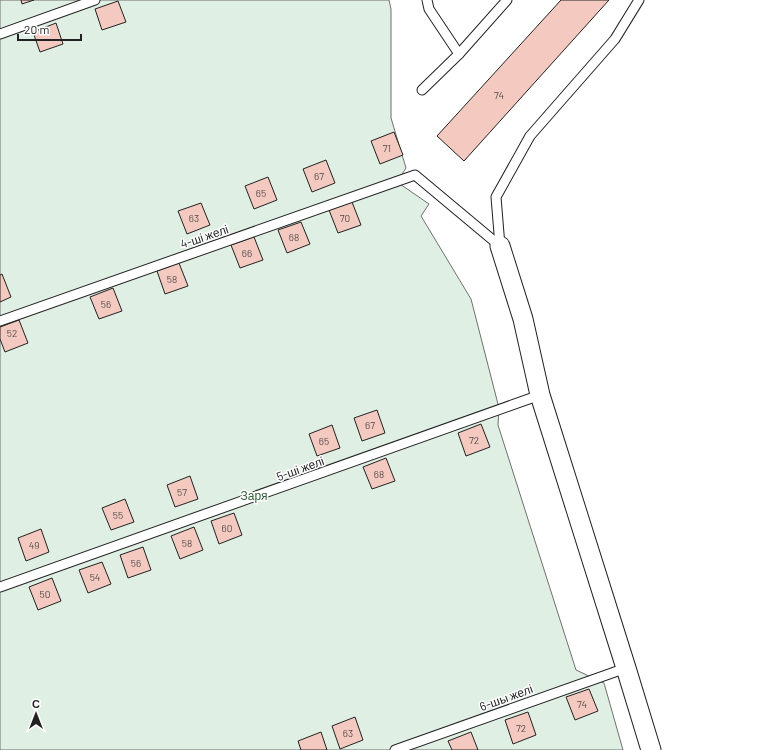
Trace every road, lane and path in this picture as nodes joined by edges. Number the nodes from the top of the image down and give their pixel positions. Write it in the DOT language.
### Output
graph roads {
  1 [pos="95,0"];
  2 [pos="427,0"];
  3 [pos="507,0"];
  4 [pos="639,0"];
  5 [pos="0,34"];
  6 [pos="459,54"];
  7 [pos="422,90"];
  8 [pos="500,246"];
  9 [pos="0,321"];
  10 [pos="540,395"];
  11 [pos="0,587"];
  12 [pos="626,668"];
  13 [pos="394,750"];
  14 [pos="651,750"];
  1 -- 5 [label="lane"];
  2 -- 6 [label="lane"];
  3 -- 6 [label="lane"];
  4 -- 8 [label="lane"];
  6 -- 7 [label="lane"];
  8 -- 9 [label="lane, 4-ші желі"];
  8 -- 10 [label="street"];
  10 -- 11 [label="lane, 5-ші желі"];
  10 -- 12 [label="street"];
  12 -- 13 [label="lane, 6-шы желі"];
  12 -- 14 [label="street"];
}
